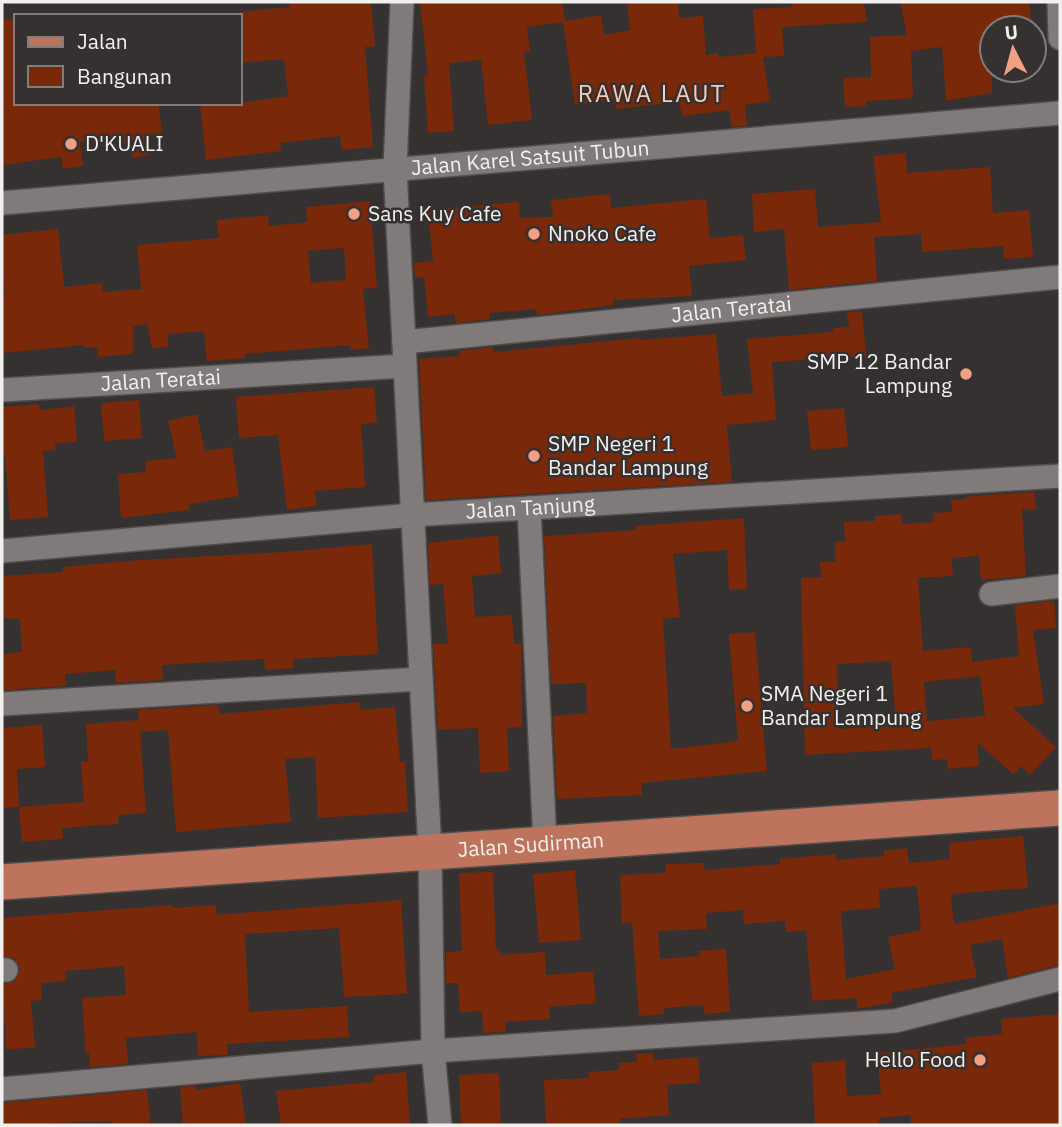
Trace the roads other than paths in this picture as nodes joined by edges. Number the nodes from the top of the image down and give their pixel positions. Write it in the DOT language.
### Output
graph roads {
  1 [pos="402,2"];
  2 [pos="1059,2"];
  3 [pos="1060,38"];
  4 [pos="1060,113"];
  5 [pos="395,169"];
  6 [pos="2,203"];
  7 [pos="1060,277"];
  8 [pos="404,342"];
  9 [pos="405,366"];
  10 [pos="2,390"];
  11 [pos="1060,476"];
  12 [pos="529,508"];
  13 [pos="412,515"];
  14 [pos="2,551"];
  15 [pos="1060,586"];
  16 [pos="991,594"];
  17 [pos="421,679"];
  18 [pos="2,704"];
  19 [pos="1060,808"];
  20 [pos="545,844"];
  21 [pos="430,852"];
  22 [pos="2,882"];
  23 [pos="1060,979"];
  24 [pos="433,1051"];
  25 [pos="2,1089"];
  26 [pos="440,1125"];
  1 -- 5 [label="street"];
  2 -- 3 [label="street"];
  4 -- 5 [label="street, Jalan Karel Satsuit Tubun"];
  5 -- 6 [label="street, Jalan Karel Satsuit Tubun"];
  5 -- 8 [label="street"];
  7 -- 8 [label="street, Jalan Teratai"];
  8 -- 9 [label="street"];
  9 -- 10 [label="street, Jalan Teratai"];
  9 -- 13 [label="street"];
  11 -- 12 [label="street, Jalan Tanjung"];
  12 -- 13 [label="street, Jalan Tanjung"];
  12 -- 20 [label="street"];
  13 -- 14 [label="street, Jalan Tanjung"];
  13 -- 17 [label="street"];
  15 -- 16 [label="street"];
  17 -- 18 [label="street"];
  17 -- 21 [label="street"];
  19 -- 20 [label="main road, Jalan Sudirman"];
  20 -- 21 [label="main road, Jalan Sudirman"];
  21 -- 22 [label="main road, Jalan Sudirman"];
  21 -- 24 [label="street"];
  23 -- 24 [label="street"];
  24 -- 25 [label="street"];
  24 -- 26 [label="street"];
}
